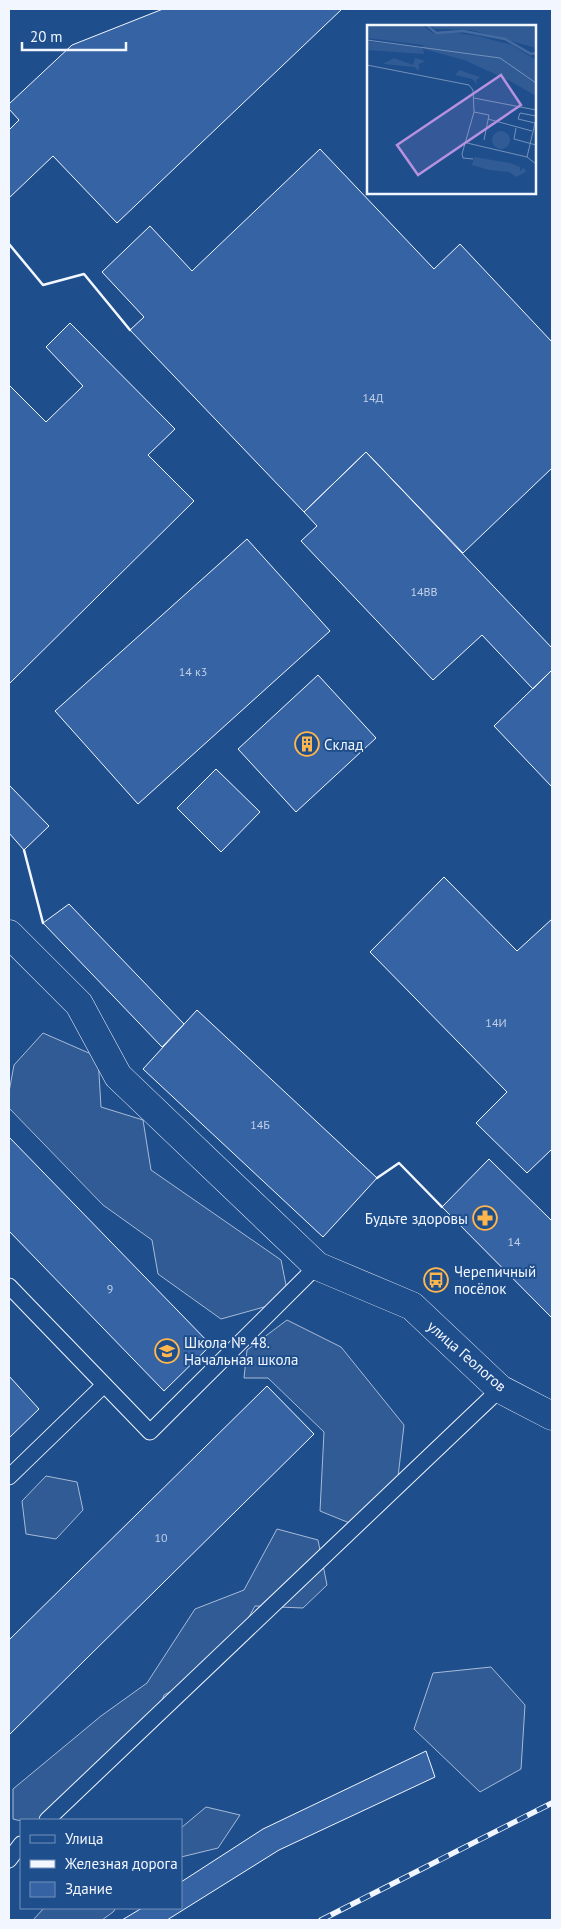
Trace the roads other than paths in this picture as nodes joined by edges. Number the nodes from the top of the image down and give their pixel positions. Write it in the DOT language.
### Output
graph roads {
  1 [pos="9,934"];
  2 [pos="317,1266"];
  3 [pos="9,1286"];
  4 [pos="104,1384"];
  5 [pos="500,1388"];
  6 [pos="552,1416"];
  7 [pos="9,1477"];
  8 [pos="48,1819"];
  1 -- 2 [label="street"];
  2 -- 4 [label="lane"];
  2 -- 5 [label="street, улица Геологов"];
  3 -- 4 [label="lane"];
  4 -- 7 [label="lane"];
  5 -- 6 [label="street, улица Геологов"];
  5 -- 8 [label="lane"];
}
